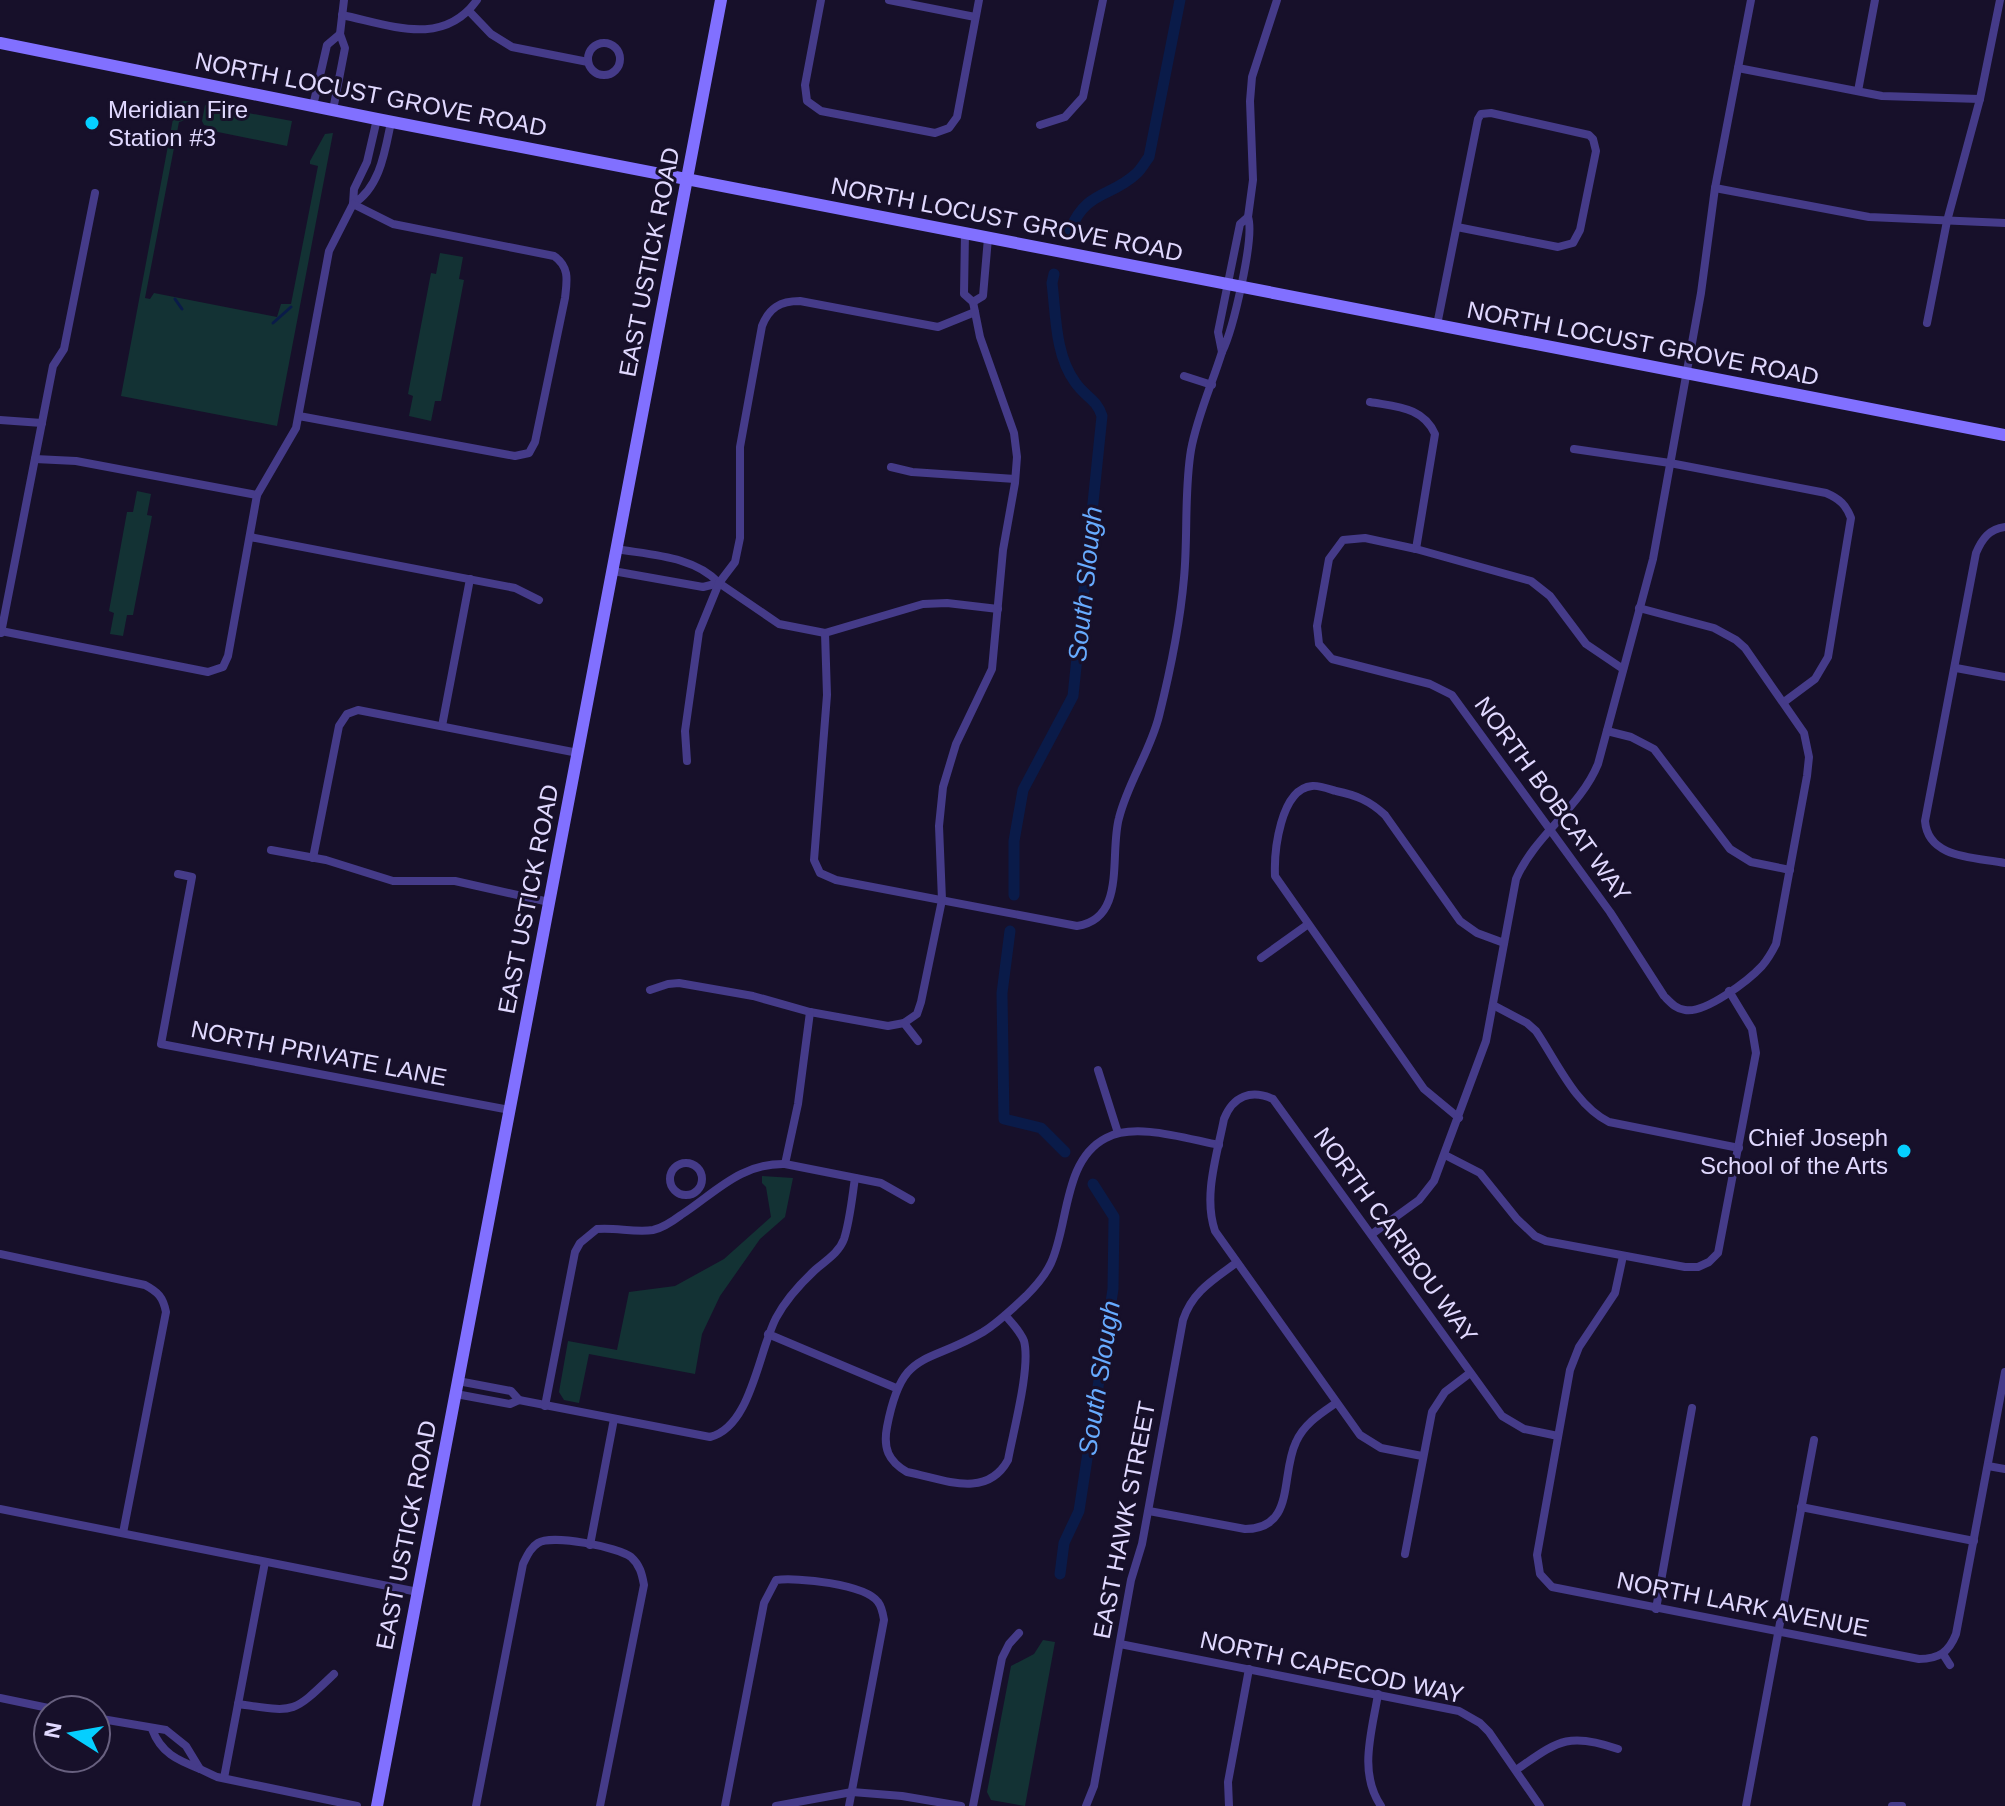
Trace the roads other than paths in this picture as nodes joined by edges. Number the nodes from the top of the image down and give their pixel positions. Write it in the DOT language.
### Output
graph roads {
  1 [pos="344,0"];
  2 [pos="477,0"];
  3 [pos="721,0"];
  4 [pos="821,0"];
  5 [pos="889,0"];
  6 [pos="979,0"];
  7 [pos="1103,0"];
  8 [pos="1277,0"];
  9 [pos="1751,0"];
  10 [pos="1875,0"];
  11 [pos="2000,0"];
  12 [pos="469,11"];
  13 [pos="342,15"];
  14 [pos="975,17"];
  15 [pos="340,34"];
  16 [pos="0,43"];
  17 [pos="588,62"];
  18 [pos="1738,68"];
  19 [pos="1858,91"];
  20 [pos="1980,99"];
  21 [pos="313,106"];
  22 [pos="333,110"];
  23 [pos="377,119"];
  24 [pos="391,122"];
  25 [pos="1040,125"];
  26 [pos="687,178"];
  27 [pos="1715,188"];
  28 [pos="95,193"];
  29 [pos="353,204"];
  30 [pos="1947,221"];
  31 [pos="2005,223"];
  32 [pos="1457,227"];
  33 [pos="965,233"];
  34 [pos="988,238"];
  35 [pos="1234,286"];
  36 [pos="973,302"];
  37 [pos="975,312"];
  38 [pos="1927,323"];
  39 [pos="1437,325"];
  40 [pos="1685,374"];
  41 [pos="1184,376"];
  42 [pos="1212,385"];
  43 [pos="1370,402"];
  44 [pos="299,416"];
  45 [pos="0,420"];
  46 [pos="42,423"];
  47 [pos="2005,435"];
  48 [pos="1574,449"];
  49 [pos="35,459"];
  50 [pos="1670,463"];
  51 [pos="891,467"];
  52 [pos="1015,479"];
  53 [pos="257,495"];
  54 [pos="2005,527"];
  55 [pos="250,537"];
  56 [pos="616,549"];
  57 [pos="1416,549"];
  58 [pos="613,571"];
  59 [pos="470,579"];
  60 [pos="719,583"];
  61 [pos="539,600"];
  62 [pos="1639,608"];
  63 [pos="998,609"];
  64 [pos="825,633"];
  65 [pos="0,634"];
  66 [pos="1956,668"];
  67 [pos="1623,669"];
  68 [pos="2005,677"];
  69 [pos="1784,702"];
  70 [pos="442,726"];
  71 [pos="1607,731"];
  72 [pos="578,753"];
  73 [pos="687,761"];
  74 [pos="1551,829"];
  75 [pos="271,850"];
  76 [pos="313,858"];
  77 [pos="2005,863"];
  78 [pos="1790,870"];
  79 [pos="178,874"];
  80 [pos="942,900"];
  81 [pos="549,902"];
  82 [pos="1307,925"];
  83 [pos="1504,943"];
  84 [pos="1261,958"];
  85 [pos="650,990"];
  86 [pos="1729,991"];
  87 [pos="1493,1005"];
  88 [pos="810,1012"];
  89 [pos="904,1023"];
  90 [pos="918,1041"];
  91 [pos="1098,1070"];
  92 [pos="510,1110"];
  93 [pos="1459,1118"];
  94 [pos="1118,1133"];
  95 [pos="1219,1145"];
  96 [pos="1739,1148"];
  97 [pos="1445,1155"];
  98 [pos="785,1164"];
  99 [pos="855,1178"];
  100 [pos="695,1192"];
  101 [pos="911,1200"];
  102 [pos="702,1201"];
  103 [pos="1372,1234"];
  104 [pos="0,1254"];
  105 [pos="1623,1256"];
  106 [pos="1236,1263"];
  107 [pos="1005,1315"];
  108 [pos="768,1334"];
  109 [pos="2005,1372"];
  110 [pos="1470,1373"];
  111 [pos="457,1387"];
  112 [pos="896,1388"];
  113 [pos="519,1400"];
  114 [pos="1336,1403"];
  115 [pos="545,1406"];
  116 [pos="1692,1408"];
  117 [pos="614,1419"];
  118 [pos="1558,1436"];
  119 [pos="1814,1440"];
  120 [pos="1422,1456"];
  121 [pos="1988,1466"];
  122 [pos="2005,1469"];
  123 [pos="1801,1507"];
  124 [pos="0,1509"];
  125 [pos="1149,1511"];
  126 [pos="123,1533"];
  127 [pos="1974,1541"];
  128 [pos="590,1545"];
  129 [pos="1405,1554"];
  130 [pos="265,1562"];
  131 [pos="418,1592"];
  132 [pos="1656,1609"];
  133 [pos="1778,1632"];
  134 [pos="1019,1633"];
  135 [pos="1120,1644"];
  136 [pos="1943,1654"];
  137 [pos="1950,1665"];
  138 [pos="1249,1669"];
  139 [pos="334,1674"];
  140 [pos="1378,1694"];
  141 [pos="0,1698"];
  142 [pos="238,1704"];
  143 [pos="32,1705"];
  144 [pos="112,1721"];
  145 [pos="152,1729"];
  146 [pos="1618,1749"];
  147 [pos="200,1769"];
  148 [pos="1516,1770"];
  149 [pos="224,1778"];
  150 [pos="852,1792"];
  151 [pos="357,1806"];
  152 [pos="377,1806"];
  153 [pos="476,1806"];
  154 [pos="600,1806"];
  155 [pos="725,1806"];
  156 [pos="776,1806"];
  157 [pos="849,1806"];
  158 [pos="961,1806"];
  159 [pos="973,1806"];
  160 [pos="1086,1806"];
  161 [pos="1229,1806"];
  162 [pos="1381,1806"];
  163 [pos="1540,1806"];
  164 [pos="1746,1806"];
  165 [pos="1892,1806"];
  166 [pos="1902,1806"];
  1 -- 13 [label="street"];
  2 -- 12 [label="street"];
  3 -- 26 [label="main road, EAST USTICK ROAD"];
  4 -- 14 [label="street"];
  5 -- 14 [label="street"];
  6 -- 14 [label="street"];
  7 -- 25 [label="street"];
  8 -- 35 [label="street"];
  9 -- 18 [label="street"];
  10 -- 19 [label="street"];
  11 -- 20 [label="street"];
  12 -- 13 [label="street"];
  12 -- 17 [label="street"];
  13 -- 15 [label="street"];
  15 -- 21 [label="street"];
  15 -- 22 [label="street"];
  16 -- 21 [label="main road, NORTH LOCUST GROVE ROAD"];
  17 -- 17 [label="street"];
  18 -- 19 [label="street"];
  18 -- 27 [label="street"];
  19 -- 20 [label="street"];
  20 -- 30 [label="street"];
  21 -- 22 [label="main road, NORTH LOCUST GROVE ROAD"];
  22 -- 23 [label="main road, NORTH LOCUST GROVE ROAD"];
  23 -- 24 [label="main road, NORTH LOCUST GROVE ROAD"];
  23 -- 29 [label="street"];
  24 -- 26 [label="main road, NORTH LOCUST GROVE ROAD"];
  24 -- 29 [label="street"];
  26 -- 33 [label="main road, NORTH LOCUST GROVE ROAD"];
  26 -- 56 [label="main road, EAST USTICK ROAD"];
  27 -- 30 [label="street"];
  27 -- 40 [label="street"];
  28 -- 46 [label="street"];
  29 -- 44 [label="street"];
  29 -- 44 [label="street"];
  30 -- 31 [label="street"];
  30 -- 38 [label="street"];
  32 -- 32 [label="street"];
  32 -- 39 [label="street"];
  33 -- 34 [label="main road, NORTH LOCUST GROVE ROAD"];
  33 -- 36 [label="street"];
  34 -- 35 [label="main road, NORTH LOCUST GROVE ROAD"];
  34 -- 36 [label="street"];
  35 -- 39 [label="main road, NORTH LOCUST GROVE ROAD"];
  35 -- 42 [label="street"];
  36 -- 37 [label="street"];
  37 -- 52 [label="street"];
  37 -- 60 [label="street"];
  39 -- 40 [label="main road, NORTH LOCUST GROVE ROAD"];
  40 -- 47 [label="main road, NORTH LOCUST GROVE ROAD"];
  40 -- 50 [label="street"];
  41 -- 42 [label="street"];
  42 -- 80 [label="street"];
  43 -- 57 [label="street"];
  44 -- 53 [label="street"];
  45 -- 46 [label="street"];
  46 -- 49 [label="street"];
  48 -- 50 [label="street"];
  49 -- 53 [label="street"];
  49 -- 65 [label="street"];
  50 -- 62 [label="street"];
  50 -- 69 [label="street"];
  51 -- 52 [label="street"];
  52 -- 63 [label="street"];
  53 -- 55 [label="street"];
  54 -- 66 [label="street"];
  55 -- 59 [label="street"];
  55 -- 65 [label="street"];
  56 -- 58 [label="main road, EAST USTICK ROAD"];
  56 -- 60 [label="street"];
  57 -- 67 [label="street"];
  57 -- 74 [label="street, NORTH BOBCAT WAY"];
  58 -- 60 [label="street"];
  58 -- 72 [label="main road, EAST USTICK ROAD"];
  59 -- 61 [label="street"];
  59 -- 70 [label="street"];
  60 -- 64 [label="street"];
  60 -- 73 [label="street"];
  62 -- 67 [label="street"];
  62 -- 69 [label="street, NORTH BOBCAT WAY"];
  63 -- 64 [label="street"];
  63 -- 80 [label="street"];
  64 -- 80 [label="street"];
  66 -- 68 [label="street"];
  66 -- 77 [label="street"];
  67 -- 71 [label="street"];
  69 -- 78 [label="street, NORTH BOBCAT WAY"];
  70 -- 72 [label="street"];
  70 -- 76 [label="street"];
  71 -- 74 [label="street"];
  71 -- 78 [label="street"];
  72 -- 81 [label="main road, EAST USTICK ROAD"];
  74 -- 83 [label="street"];
  74 -- 86 [label="street, NORTH BOBCAT WAY"];
  75 -- 76 [label="street"];
  76 -- 81 [label="street"];
  78 -- 86 [label="street, NORTH BOBCAT WAY"];
  79 -- 92 [label="street, NORTH PRIVATE LANE"];
  80 -- 89 [label="street"];
  81 -- 92 [label="main road, EAST USTICK ROAD"];
  82 -- 83 [label="street"];
  82 -- 84 [label="street"];
  82 -- 93 [label="street"];
  83 -- 87 [label="street"];
  85 -- 88 [label="street"];
  86 -- 96 [label="street"];
  87 -- 93 [label="street"];
  87 -- 96 [label="street"];
  88 -- 89 [label="street"];
  88 -- 98 [label="street"];
  89 -- 90 [label="street"];
  91 -- 94 [label="street"];
  92 -- 111 [label="main road, EAST USTICK ROAD"];
  93 -- 97 [label="street"];
  94 -- 95 [label="street"];
  94 -- 107 [label="street"];
  95 -- 103 [label="street, NORTH CARIBOU WAY"];
  95 -- 106 [label="street"];
  96 -- 105 [label="street"];
  97 -- 103 [label="street"];
  97 -- 105 [label="street"];
  98 -- 99 [label="street"];
  98 -- 102 [label="street"];
  99 -- 101 [label="street"];
  99 -- 108 [label="street"];
  100 -- 100 [label="street"];
  100 -- 102 [label="street"];
  102 -- 115 [label="street"];
  103 -- 110 [label="street, NORTH CARIBOU WAY"];
  104 -- 126 [label="street"];
  105 -- 118 [label="street"];
  106 -- 114 [label="street"];
  106 -- 125 [label="street, EAST HAWK STREET"];
  107 -- 112 [label="street"];
  107 -- 112 [label="street"];
  108 -- 112 [label="street"];
  108 -- 117 [label="street"];
  109 -- 121 [label="street"];
  110 -- 118 [label="street, NORTH CARIBOU WAY"];
  110 -- 120 [label="street"];
  111 -- 113 [label="street"];
  111 -- 113 [label="street"];
  111 -- 131 [label="main road, EAST USTICK ROAD"];
  113 -- 115 [label="street"];
  114 -- 120 [label="street"];
  114 -- 125 [label="street"];
  115 -- 117 [label="street"];
  116 -- 132 [label="street"];
  117 -- 128 [label="street"];
  118 -- 132 [label="street, NORTH LARK AVENUE"];
  119 -- 123 [label="street"];
  120 -- 129 [label="street"];
  121 -- 122 [label="street"];
  121 -- 127 [label="street"];
  123 -- 127 [label="street"];
  123 -- 133 [label="street"];
  124 -- 126 [label="street"];
  125 -- 135 [label="street, EAST HAWK STREET"];
  126 -- 130 [label="street"];
  127 -- 136 [label="street"];
  128 -- 153 [label="street"];
  128 -- 154 [label="street"];
  130 -- 131 [label="street"];
  130 -- 142 [label="street"];
  131 -- 152 [label="main road, EAST USTICK ROAD"];
  132 -- 133 [label="street, NORTH LARK AVENUE"];
  133 -- 136 [label="street, NORTH LARK AVENUE"];
  133 -- 164 [label="street"];
  134 -- 159 [label="street"];
  135 -- 138 [label="street, NORTH CAPECOD WAY"];
  135 -- 160 [label="street, EAST HAWK STREET"];
  136 -- 137 [label="street"];
  138 -- 140 [label="street, NORTH CAPECOD WAY"];
  138 -- 161 [label="street"];
  139 -- 142 [label="street"];
  140 -- 148 [label="street, NORTH CAPECOD WAY"];
  140 -- 162 [label="street"];
  141 -- 143 [label="street"];
  142 -- 149 [label="street"];
  144 -- 145 [label="street"];
  145 -- 147 [label="street"];
  145 -- 147 [label="street"];
  146 -- 148 [label="street"];
  147 -- 149 [label="street"];
  148 -- 163 [label="street, NORTH CAPECOD WAY"];
  149 -- 151 [label="street"];
  150 -- 155 [label="street"];
  150 -- 156 [label="street"];
  150 -- 157 [label="street"];
  150 -- 158 [label="street"];
  165 -- 166 [label="street"];
}
